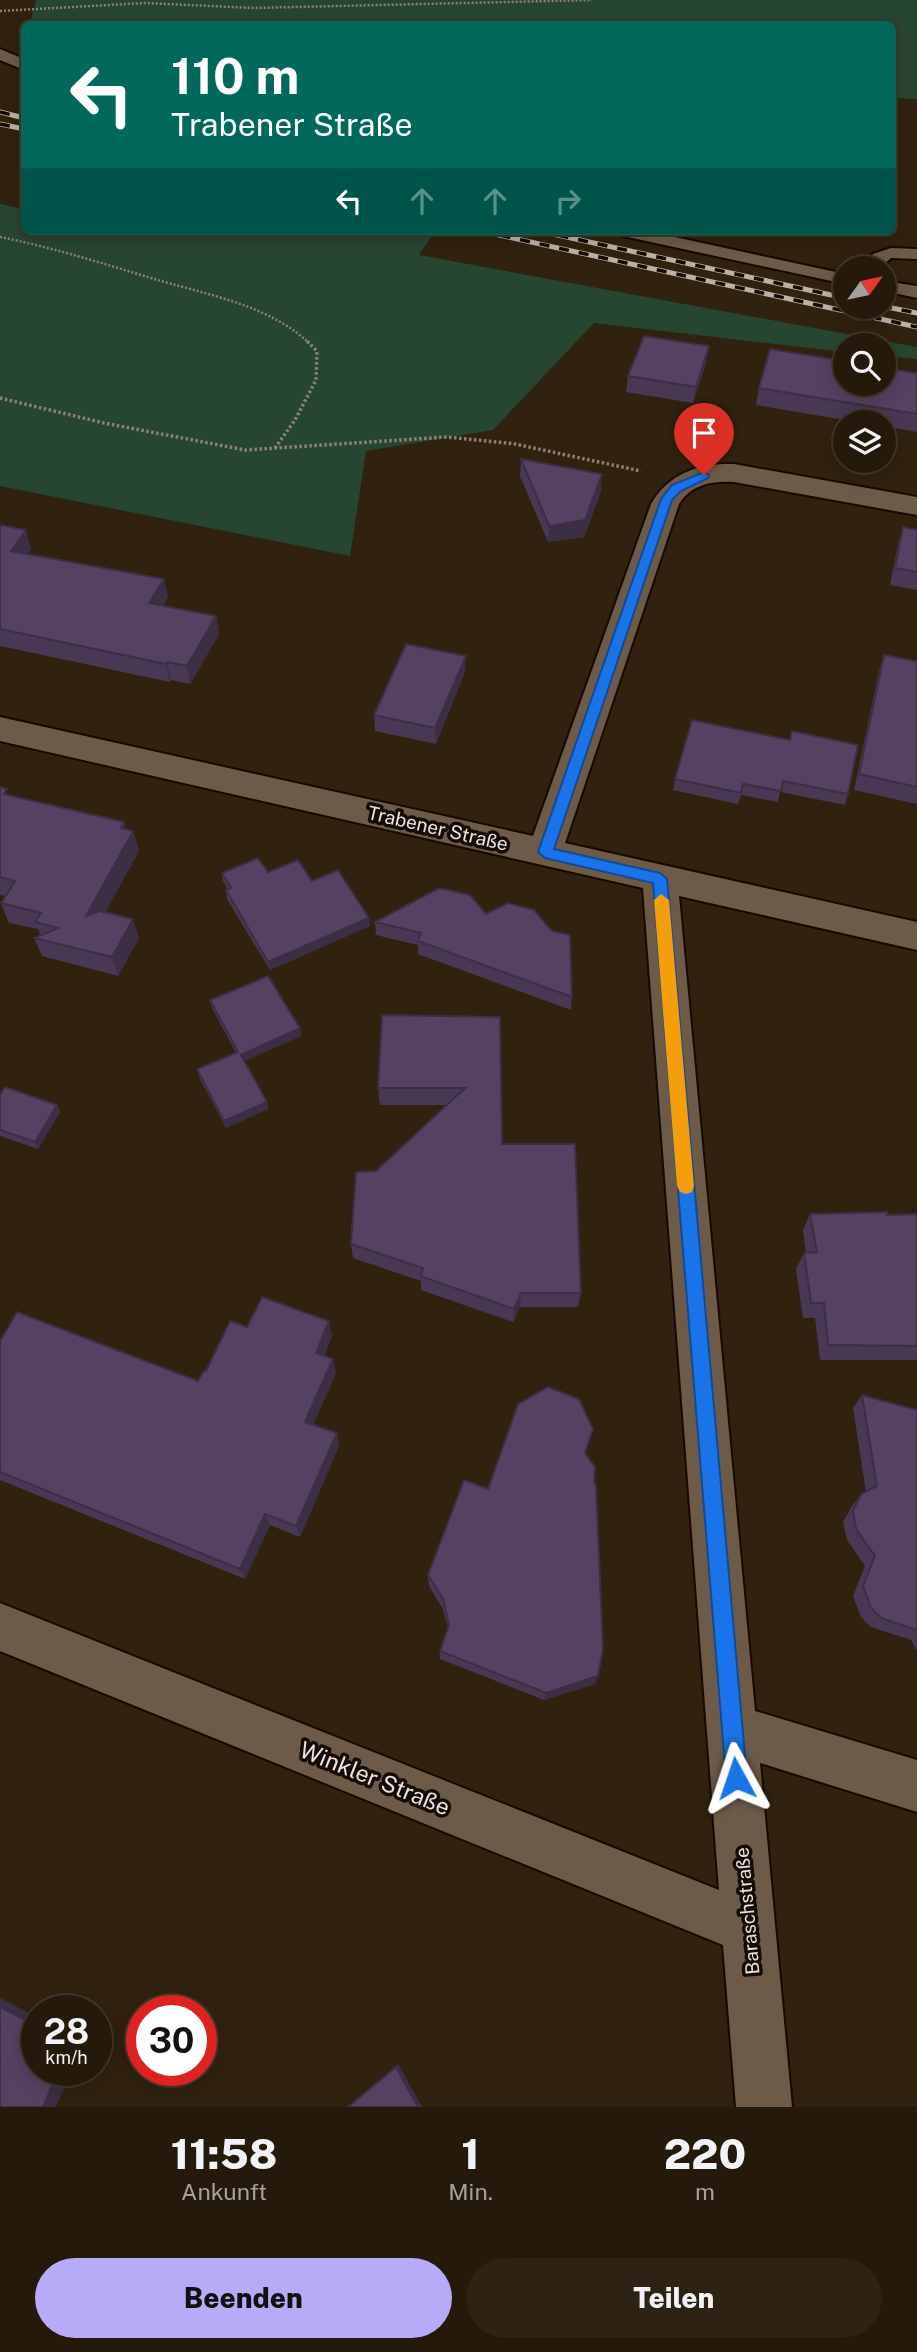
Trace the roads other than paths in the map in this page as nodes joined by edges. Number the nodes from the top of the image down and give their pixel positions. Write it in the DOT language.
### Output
graph roads {
  1 [pos="0,54"];
  2 [pos="21,64"];
  3 [pos="642,235"];
  4 [pos="917,254"];
  5 [pos="880,256"];
  6 [pos="833,276"];
  7 [pos="896,288"];
  8 [pos="917,292"];
  9 [pos="917,506"];
  10 [pos="0,729"];
  11 [pos="545,852"];
  12 [pos="660,879"];
  13 [pos="917,936"];
  14 [pos="0,1627"];
  15 [pos="732,1729"];
  16 [pos="917,1786"];
  17 [pos="749,1929"];
  18 [pos="764,2107"];
  1 -- 2 [label="lane"];
  3 -- 6 [label="lane"];
  4 -- 5 [label="lane"];
  7 -- 8 [label="lane"];
  9 -- 11 [label="street"];
  10 -- 11 [label="street, Trabener Straße"];
  11 -- 12 [label="street, Trabener Straße"];
  12 -- 13 [label="street, Trabener Straße"];
  12 -- 15 [label="street, Baraschstraße"];
  14 -- 17 [label="street, Winkler Straße"];
  15 -- 16 [label="street"];
  15 -- 17 [label="street, Baraschstraße"];
  17 -- 18 [label="street, Baraschstraße"];
}
